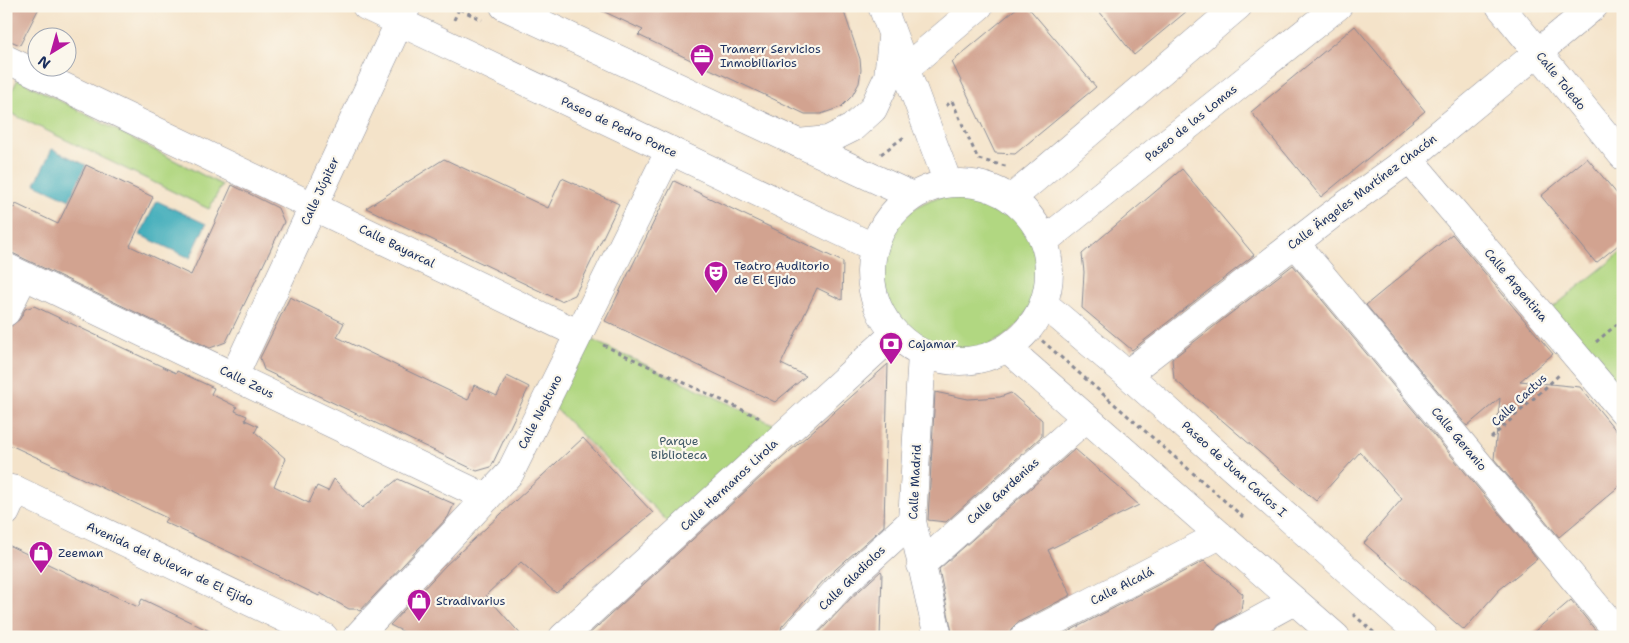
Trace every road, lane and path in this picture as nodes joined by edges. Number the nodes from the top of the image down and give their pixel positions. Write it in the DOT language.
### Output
graph roads {
  1 [pos="366,6"];
  2 [pos="504,6"];
  3 [pos="882,6"];
  4 [pos="979,6"];
  5 [pos="1238,6"];
  6 [pos="1338,6"];
  7 [pos="1500,6"];
  8 [pos="1594,6"];
  9 [pos="404,14"];
  10 [pos="892,34"];
  11 [pos="1538,52"];
  12 [pos="6,59"];
  13 [pos="906,68"];
  14 [pos="798,143"];
  15 [pos="670,150"];
  16 [pos="1623,156"];
  17 [pos="1409,159"];
  18 [pos="948,183"];
  19 [pos="912,196"];
  20 [pos="1011,198"];
  21 [pos="313,206"];
  22 [pos="1044,241"];
  23 [pos="1295,243"];
  24 [pos="873,247"];
  25 [pos="15,271"];
  26 [pos="1044,304"];
  27 [pos="6,312"];
  28 [pos="1623,319"];
  29 [pos="1030,330"];
  30 [pos="579,334"];
  31 [pos="894,334"];
  32 [pos="1008,349"];
  33 [pos="922,354"];
  34 [pos="1578,358"];
  35 [pos="1127,374"];
  36 [pos="234,376"];
  37 [pos="1623,412"];
  38 [pos="1086,418"];
  39 [pos="788,431"];
  40 [pos="1472,455"];
  41 [pos="9,493"];
  42 [pos="487,498"];
  43 [pos="1245,519"];
  44 [pos="912,521"];
  45 [pos="1220,535"];
  46 [pos="921,565"];
  47 [pos="1294,601"];
  48 [pos="1349,611"];
  49 [pos="324,637"];
  50 [pos="356,637"];
  51 [pos="563,637"];
  52 [pos="794,637"];
  53 [pos="938,637"];
  54 [pos="1024,637"];
  55 [pos="1228,637"];
  56 [pos="1336,637"];
  57 [pos="1379,637"];
  58 [pos="1423,637"];
  59 [pos="1622,637"];
  1 -- 9 [label="street, Paseo de Pedro Ponce"];
  2 -- 14 [label="street"];
  3 -- 10 [label="street"];
  4 -- 13 [label="street"];
  5 -- 20 [label="street"];
  6 -- 22 [label="street, Paseo de las Lomas"];
  7 -- 11 [label="street, Calle Toledo"];
  8 -- 11 [label="street, Calle Ängeles Martínez Chacón"];
  9 -- 15 [label="street, Paseo de Pedro Ponce"];
  9 -- 21 [label="street, Calle Júpiter"];
  10 -- 13 [label="street"];
  10 -- 14 [label="street"];
  11 -- 16 [label="street, Calle Toledo"];
  11 -- 17 [label="street, Calle Ängeles Martínez Chacón"];
  12 -- 21 [label="street, Calle Bayarcal"];
  13 -- 18 [label="street"];
  14 -- 19 [label="street"];
  15 -- 24 [label="street, Paseo de Pedro Ponce"];
  15 -- 30 [label="street, Calle Neptuno"];
  17 -- 23 [label="street, Calle Ängeles Martínez Chacón"];
  17 -- 34 [label="street, Calle Argentina"];
  18 -- 19 [label="street"];
  18 -- 20 [label="street"];
  19 -- 24 [label="street"];
  20 -- 22 [label="street"];
  21 -- 30 [label="street, Calle Bayarcal"];
  21 -- 36 [label="street, Calle Júpiter"];
  22 -- 26 [label="street"];
  23 -- 35 [label="street, Calle Ängeles Martínez Chacón"];
  23 -- 40 [label="street, Calle Geranio"];
  24 -- 31 [label="street"];
  25 -- 27 [label="street"];
  25 -- 36 [label="street, Calle Zeus"];
  26 -- 29 [label="street"];
  26 -- 35 [label="street, Paseo de Juan Carlos I"];
  28 -- 34 [label="path, Calle Cactus"];
  29 -- 32 [label="street"];
  29 -- 43 [label="path"];
  30 -- 39 [label="path"];
  30 -- 42 [label="street, Calle Neptuno"];
  31 -- 33 [label="street"];
  31 -- 39 [label="street, Calle Hermanos Lirola"];
  32 -- 33 [label="street"];
  32 -- 38 [label="street"];
  33 -- 44 [label="street, Calle Madrid"];
  34 -- 37 [label="street, Calle Argentina"];
  34 -- 40 [label="path, Calle Cactus"];
  35 -- 58 [label="street, Paseo de Juan Carlos I"];
  36 -- 42 [label="street, Calle Zeus"];
  38 -- 45 [label="street"];
  38 -- 46 [label="street, Calle Gardenias"];
  39 -- 51 [label="street, Calle Hermanos Lirola"];
  40 -- 59 [label="street, Calle Geranio"];
  41 -- 49 [label="street, Avenida del Bulevar de El Ejido"];
  42 -- 50 [label="street, Calle Neptuno"];
  44 -- 46 [label="street, Calle Madrid"];
  44 -- 52 [label="street, Calle Gladiolos"];
  45 -- 47 [label="street"];
  45 -- 54 [label="street, Calle Alcalá"];
  46 -- 53 [label="street, Calle Madrid"];
  47 -- 55 [label="street"];
  47 -- 56 [label="street"];
  48 -- 57 [label="path"];
}
